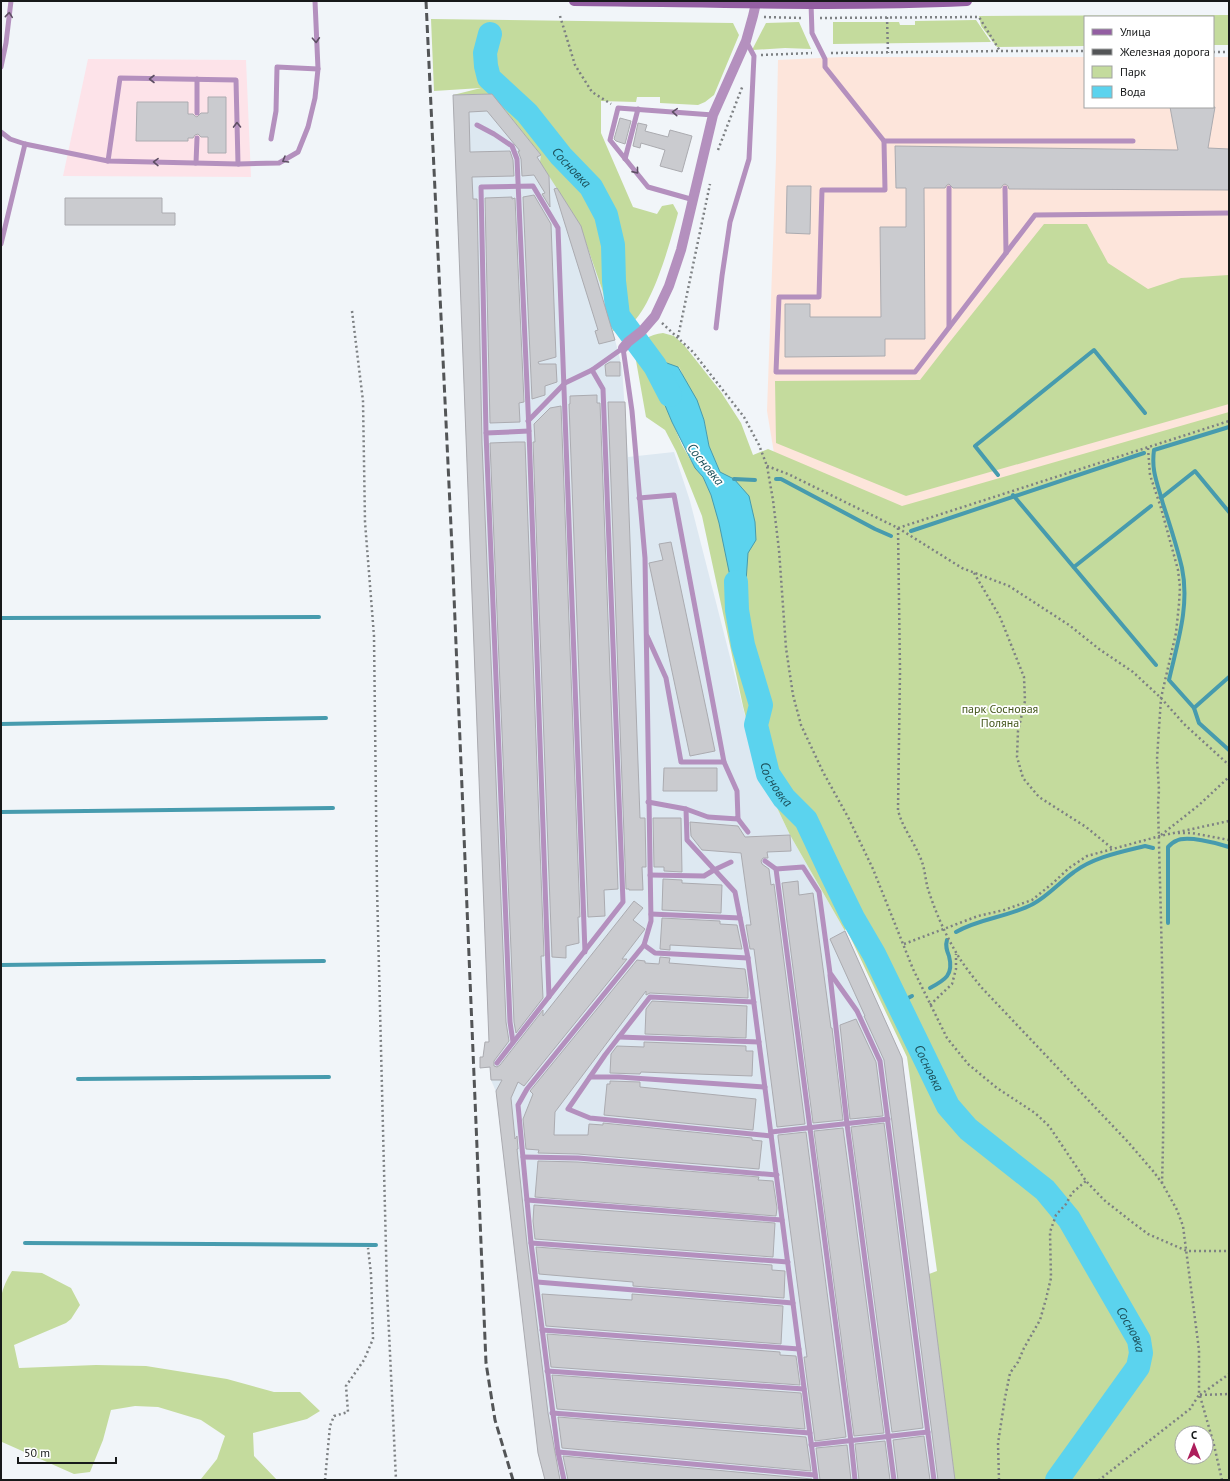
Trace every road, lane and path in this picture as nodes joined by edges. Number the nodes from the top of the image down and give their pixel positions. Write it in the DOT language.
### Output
graph roads {
  1 [pos="11,1"];
  2 [pos="315,1"];
  3 [pos="574,1"];
  4 [pos="968,1"];
  5 [pos="756,3"];
  6 [pos="811,3"];
  7 [pos="560,16"];
  8 [pos="753,16"];
  9 [pos="888,17"];
  10 [pos="811,18"];
  11 [pos="746,40"];
  12 [pos="1000,51"];
  13 [pos="1084,51"];
  14 [pos="1214,52"];
  15 [pos="1229,52"];
  16 [pos="822,53"];
  17 [pos="888,53"];
  18 [pos="754,56"];
  19 [pos="1,67"];
  20 [pos="318,69"];
  21 [pos="197,79"];
  22 [pos="743,84"];
  23 [pos="605,100"];
  24 [pos="638,110"];
  25 [pos="197,113"];
  26 [pos="713,115"];
  27 [pos="476,125"];
  28 [pos="1,132"];
  29 [pos="197,138"];
  30 [pos="271,139"];
  31 [pos="884,141"];
  32 [pos="1133,141"];
  33 [pos="25,144"];
  34 [pos="715,156"];
  35 [pos="625,159"];
  36 [pos="108,161"];
  37 [pos="196,163"];
  38 [pos="238,164"];
  39 [pos="711,178"];
  40 [pos="518,186"];
  41 [pos="949,188"];
  42 [pos="1005,188"];
  43 [pos="694,200"];
  44 [pos="1229,213"];
  45 [pos="1,244"];
  46 [pos="1006,254"];
  47 [pos="352,311"];
  48 [pos="655,316"];
  49 [pos="716,328"];
  50 [pos="949,328"];
  51 [pos="678,338"];
  52 [pos="626,345"];
  53 [pos="592,370"];
  54 [pos="565,383"];
  55 [pos="528,421"];
  56 [pos="1229,421"];
  57 [pos="529,431"];
  58 [pos="486,433"];
  59 [pos="1148,448"];
  60 [pos="767,466"];
  61 [pos="640,498"];
  62 [pos="898,528"];
  63 [pos="974,572"];
  64 [pos="646,633"];
  65 [pos="1161,698"];
  66 [pos="724,762"];
  67 [pos="1229,766"];
  68 [pos="1229,777"];
  69 [pos="648,802"];
  70 [pos="686,809"];
  71 [pos="738,819"];
  72 [pos="1229,821"];
  73 [pos="748,832"];
  74 [pos="1174,833"];
  75 [pos="1160,836"];
  76 [pos="1229,840"];
  77 [pos="1113,849"];
  78 [pos="765,861"];
  79 [pos="731,862"];
  80 [pos="776,869"];
  81 [pos="714,870"];
  82 [pos="650,875"];
  83 [pos="651,914"];
  84 [pos="740,918"];
  85 [pos="945,928"];
  86 [pos="904,944"];
  87 [pos="644,945"];
  88 [pos="585,952"];
  89 [pos="956,953"];
  90 [pos="748,958"];
  91 [pos="830,973"];
  92 [pos="549,996"];
  93 [pos="754,1002"];
  94 [pos="930,1006"];
  95 [pos="619,1037"];
  96 [pos="513,1042"];
  97 [pos="759,1042"];
  98 [pos="497,1064"];
  99 [pos="590,1077"];
  100 [pos="765,1087"];
  101 [pos="888,1119"];
  102 [pos="848,1124"];
  103 [pos="810,1128"];
  104 [pos="771,1134"];
  105 [pos="523,1156"];
  106 [pos="776,1175"];
  107 [pos="1086,1181"];
  108 [pos="1162,1183"];
  109 [pos="527,1200"];
  110 [pos="782,1220"];
  111 [pos="531,1243"];
  112 [pos="368,1248"];
  113 [pos="1187,1251"];
  114 [pos="1229,1251"];
  115 [pos="788,1262"];
  116 [pos="537,1282"];
  117 [pos="793,1303"];
  118 [pos="542,1330"];
  119 [pos="799,1349"];
  120 [pos="547,1371"];
  121 [pos="1229,1374"];
  122 [pos="804,1389"];
  123 [pos="1229,1394"];
  124 [pos="1199,1395"];
  125 [pos="552,1413"];
  126 [pos="928,1432"];
  127 [pos="810,1433"];
  128 [pos="889,1438"];
  129 [pos="851,1441"];
  130 [pos="812,1445"];
  131 [pos="558,1452"];
  132 [pos="815,1477"];
  133 [pos="325,1480"];
  134 [pos="396,1480"];
  135 [pos="564,1480"];
  136 [pos="855,1480"];
  137 [pos="894,1480"];
  138 [pos="934,1480"];
  139 [pos="999,1480"];
  140 [pos="1099,1480"];
  141 [pos="1222,1480"];
  19 -- 1 [label="lane, one-way"];
  2 -- 20 [label="lane, one-way"];
  3 -- 5 [label="main road"];
  4 -- 6 [label="main road"];
  5 -- 6 [label="main road"];
  5 -- 8 [label="street"];
  6 -- 10 [label="lane"];
  7 -- 23 [label="path"];
  8 -- 10 [label="path"];
  8 -- 11 [label="street"];
  9 -- 10 [label="path"];
  9 -- 12 [label="path"];
  9 -- 17 [label="path"];
  10 -- 16 [label="lane"];
  11 -- 18 [label="lane"];
  11 -- 26 [label="street"];
  12 -- 13 [label="path"];
  12 -- 17 [label="path"];
  14 -- 15 [label="path"];
  16 -- 17 [label="path"];
  16 -- 18 [label="path"];
  16 -- 31 [label="lane"];
  18 -- 49 [label="lane"];
  20 -- 30 [label="lane"];
  20 -- 38 [label="lane, one-way"];
  21 -- 25 [label="lane"];
  21 -- 36 [label="lane, one-way"];
  38 -- 21 [label="lane, one-way"];
  22 -- 34 [label="path"];
  26 -- 24 [label="lane, one-way"];
  24 -- 35 [label="lane"];
  24 -- 35 [label="lane"];
  26 -- 43 [label="street"];
  27 -- 40 [label="lane"];
  28 -- 33 [label="lane"];
  29 -- 37 [label="lane"];
  31 -- 32 [label="lane"];
  31 -- 50 [label="lane"];
  33 -- 36 [label="lane"];
  33 -- 45 [label="lane"];
  35 -- 43 [label="lane, one-way"];
  37 -- 36 [label="lane, one-way"];
  37 -- 38 [label="lane"];
  39 -- 51 [label="path"];
  40 -- 54 [label="lane"];
  40 -- 55 [label="lane"];
  40 -- 58 [label="lane"];
  41 -- 50 [label="lane"];
  42 -- 46 [label="lane"];
  43 -- 48 [label="street"];
  44 -- 46 [label="lane"];
  46 -- 50 [label="lane"];
  47 -- 134 [label="path"];
  48 -- 51 [label="path"];
  48 -- 52 [label="street"];
  51 -- 60 [label="path"];
  52 -- 53 [label="lane"];
  52 -- 61 [label="lane"];
  53 -- 54 [label="lane"];
  53 -- 88 [label="lane"];
  54 -- 55 [label="lane"];
  54 -- 88 [label="lane"];
  55 -- 57 [label="lane"];
  56 -- 59 [label="path"];
  57 -- 58 [label="lane"];
  57 -- 92 [label="lane"];
  58 -- 96 [label="lane"];
  59 -- 62 [label="path"];
  59 -- 65 [label="path"];
  60 -- 62 [label="path"];
  60 -- 86 [label="path"];
  61 -- 64 [label="lane"];
  61 -- 66 [label="lane"];
  62 -- 63 [label="path"];
  62 -- 85 [label="path"];
  63 -- 65 [label="path"];
  63 -- 77 [label="path"];
  64 -- 66 [label="lane"];
  64 -- 69 [label="lane"];
  65 -- 67 [label="path"];
  65 -- 75 [label="path"];
  66 -- 71 [label="lane"];
  68 -- 75 [label="path"];
  69 -- 70 [label="lane"];
  69 -- 82 [label="lane"];
  70 -- 71 [label="lane"];
  70 -- 81 [label="lane"];
  71 -- 73 [label="lane"];
  72 -- 74 [label="path"];
  74 -- 75 [label="path"];
  74 -- 76 [label="path"];
  75 -- 77 [label="path"];
  75 -- 108 [label="path"];
  77 -- 85 [label="path"];
  78 -- 80 [label="lane"];
  79 -- 81 [label="lane"];
  80 -- 91 [label="lane"];
  80 -- 103 [label="lane"];
  81 -- 82 [label="lane"];
  81 -- 84 [label="lane"];
  82 -- 83 [label="lane"];
  83 -- 84 [label="lane"];
  83 -- 87 [label="lane"];
  84 -- 90 [label="lane"];
  85 -- 86 [label="path"];
  85 -- 89 [label="path"];
  86 -- 94 [label="path"];
  87 -- 90 [label="lane"];
  87 -- 105 [label="lane"];
  88 -- 92 [label="lane"];
  89 -- 94 [label="path"];
  89 -- 108 [label="path"];
  90 -- 93 [label="lane"];
  91 -- 101 [label="lane"];
  91 -- 102 [label="lane"];
  92 -- 96 [label="lane"];
  93 -- 95 [label="lane"];
  93 -- 97 [label="lane"];
  94 -- 107 [label="path"];
  95 -- 97 [label="lane"];
  95 -- 99 [label="lane"];
  96 -- 98 [label="lane"];
  97 -- 100 [label="lane"];
  99 -- 100 [label="lane"];
  99 -- 104 [label="lane"];
  100 -- 104 [label="lane"];
  101 -- 102 [label="lane"];
  101 -- 126 [label="lane"];
  102 -- 103 [label="lane"];
  102 -- 128 [label="lane"];
  103 -- 104 [label="lane"];
  103 -- 129 [label="lane"];
  104 -- 106 [label="lane"];
  105 -- 106 [label="lane"];
  105 -- 109 [label="lane"];
  106 -- 110 [label="lane"];
  107 -- 113 [label="path"];
  107 -- 139 [label="path"];
  108 -- 113 [label="path"];
  109 -- 110 [label="lane"];
  109 -- 111 [label="lane"];
  110 -- 115 [label="lane"];
  111 -- 115 [label="lane"];
  111 -- 116 [label="lane"];
  112 -- 133 [label="path"];
  113 -- 114 [label="path"];
  113 -- 124 [label="path"];
  115 -- 117 [label="lane"];
  116 -- 117 [label="lane"];
  116 -- 118 [label="lane"];
  117 -- 119 [label="lane"];
  118 -- 119 [label="lane"];
  118 -- 120 [label="lane"];
  119 -- 122 [label="lane"];
  120 -- 122 [label="lane"];
  120 -- 125 [label="lane"];
  121 -- 124 [label="path"];
  122 -- 127 [label="lane"];
  123 -- 124 [label="path"];
  124 -- 140 [label="path"];
  124 -- 141 [label="path"];
  125 -- 127 [label="lane"];
  125 -- 131 [label="lane"];
  126 -- 128 [label="lane"];
  126 -- 138 [label="lane"];
  127 -- 130 [label="lane"];
  128 -- 129 [label="lane"];
  128 -- 137 [label="lane"];
  129 -- 130 [label="lane"];
  129 -- 136 [label="lane"];
  130 -- 132 [label="lane"];
  131 -- 132 [label="lane"];
  131 -- 135 [label="lane"];
}
